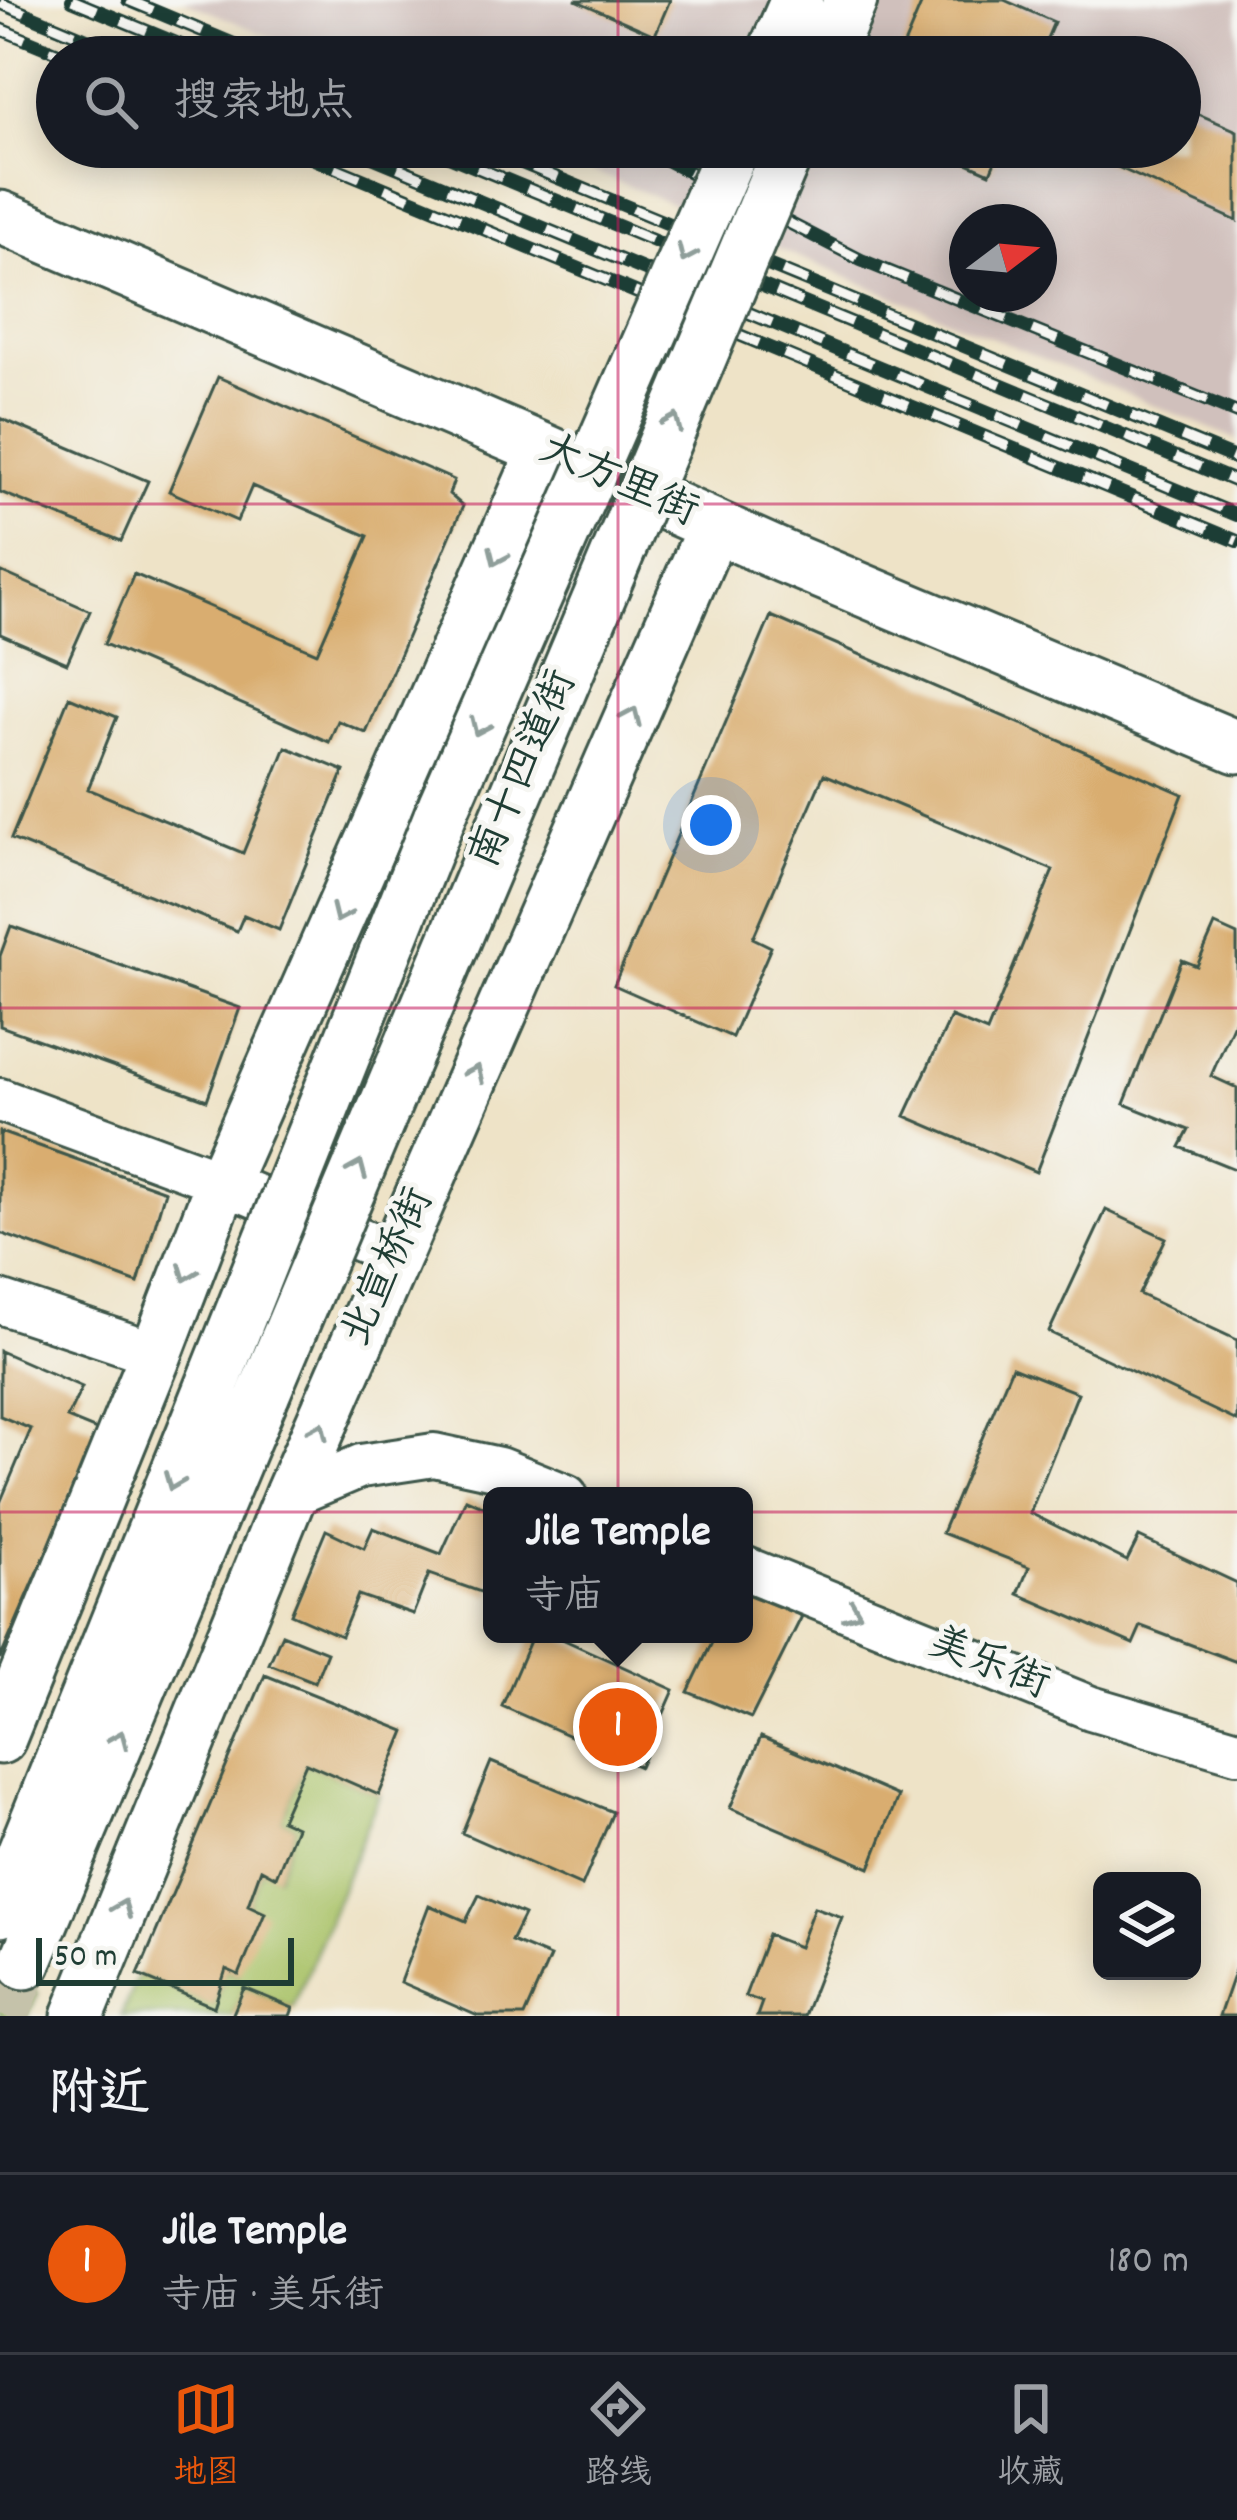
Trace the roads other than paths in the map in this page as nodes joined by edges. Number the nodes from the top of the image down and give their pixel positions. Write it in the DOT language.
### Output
graph roads {
  1 [pos="797,0"];
  2 [pos="851,0"];
  3 [pos="781,36"];
  4 [pos="836,36"];
  5 [pos="724,168"];
  6 [pos="780,168"];
  7 [pos="0,217"];
  8 [pos="0,246"];
  9 [pos="538,464"];
  10 [pos="708,540"];
  11 [pos="1237,748"];
  12 [pos="1237,776"];
  13 [pos="0,1100"];
  14 [pos="222,1182"];
  15 [pos="396,1255"];
  16 [pos="0,1302"];
  17 [pos="156,1354"];
  18 [pos="544,1487"];
  19 [pos="290,1496"];
  20 [pos="753,1572"];
  21 [pos="0,1738"];
  22 [pos="1237,1751"];
  23 [pos="0,1911"];
  24 [pos="25,1963"];
  25 [pos="78,2016"];
  1 -- 3 [label="main road"];
  2 -- 4 [label="main road"];
  5 -- 23 [label="main road, one-way, bridge"];
  24 -- 6 [label="main road, 南十四道街, one-way, bridge"];
  7 -- 9 [label="main road, 大方里街"];
  8 -- 9 [label="main road, 大方里街"];
  9 -- 10 [label="main road, 大方里街"];
  9 -- 14 [label="main road, one-way"];
  10 -- 11 [label="main road, 大方里街"];
  10 -- 12 [label="main road, 大方里街"];
  15 -- 10 [label="main road, 北宣桥街, one-way"];
  13 -- 14 [label="street"];
  14 -- 15 [label="street"];
  14 -- 17 [label="main road, one-way"];
  19 -- 15 [label="main road, 北宣桥街, one-way"];
  16 -- 17 [label="street"];
  17 -- 21 [label="main road"];
  18 -- 19 [label="street"];
  25 -- 19 [label="main road, 北宣桥街, one-way"];
  20 -- 22 [label="street, 美乐街, one-way"];
}
